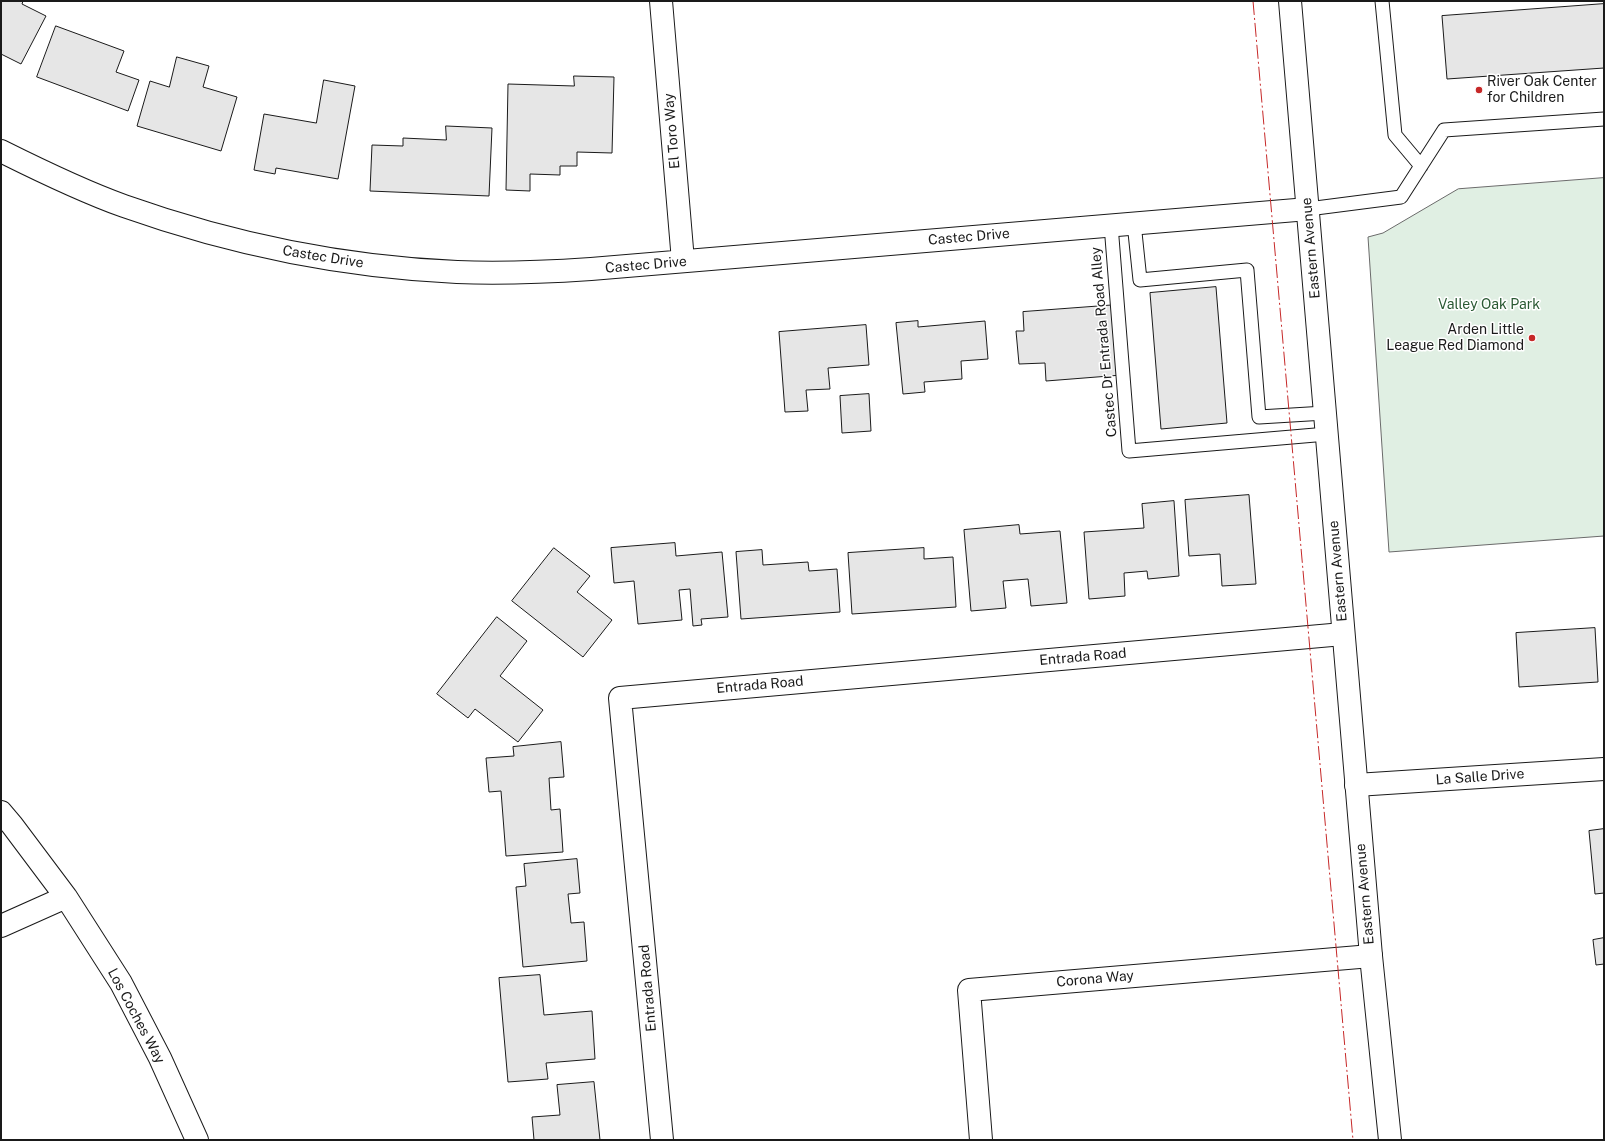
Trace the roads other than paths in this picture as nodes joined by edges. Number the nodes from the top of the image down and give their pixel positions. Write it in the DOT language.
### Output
graph roads {
  1 [pos="661,1"];
  2 [pos="1290,1"];
  3 [pos="1382,1"];
  4 [pos="1604,119"];
  5 [pos="1,151"];
  6 [pos="1421,166"];
  7 [pos="1308,208"];
  8 [pos="1134,223"];
  9 [pos="1111,225"];
  10 [pos="683,261"];
  11 [pos="1326,424"];
  12 [pos="1343,634"];
  13 [pos="1604,769"];
  14 [pos="1356,785"];
  15 [pos="1,812"];
  16 [pos="66,897"];
  17 [pos="1,926"];
  18 [pos="1371,956"];
  19 [pos="197,1140"];
  20 [pos="662,1140"];
  21 [pos="981,1140"];
  22 [pos="1390,1140"];
  1 -- 10 [label="street, El Toro Way"];
  2 -- 7 [label="street, Eastern Avenue"];
  3 -- 6 [label="lane"];
  4 -- 6 [label="lane"];
  5 -- 10 [label="street, Castec Drive"];
  6 -- 7 [label="lane"];
  7 -- 8 [label="street, Castec Drive"];
  7 -- 11 [label="street, Eastern Avenue"];
  8 -- 9 [label="street, Castec Drive"];
  8 -- 11 [label="lane"];
  9 -- 10 [label="street, Castec Drive"];
  9 -- 11 [label="lane, Castec Dr Entrada Road Alley"];
  11 -- 12 [label="street, Eastern Avenue"];
  12 -- 14 [label="street, Eastern Avenue"];
  12 -- 20 [label="street, Entrada Road"];
  13 -- 14 [label="street, La Salle Drive"];
  14 -- 18 [label="street, Eastern Avenue"];
  15 -- 16 [label="street, Los Coches Way"];
  16 -- 17 [label="street"];
  16 -- 19 [label="street, Los Coches Way"];
  18 -- 21 [label="street, Corona Way"];
  18 -- 22 [label="street, Eastern Avenue"];
}
